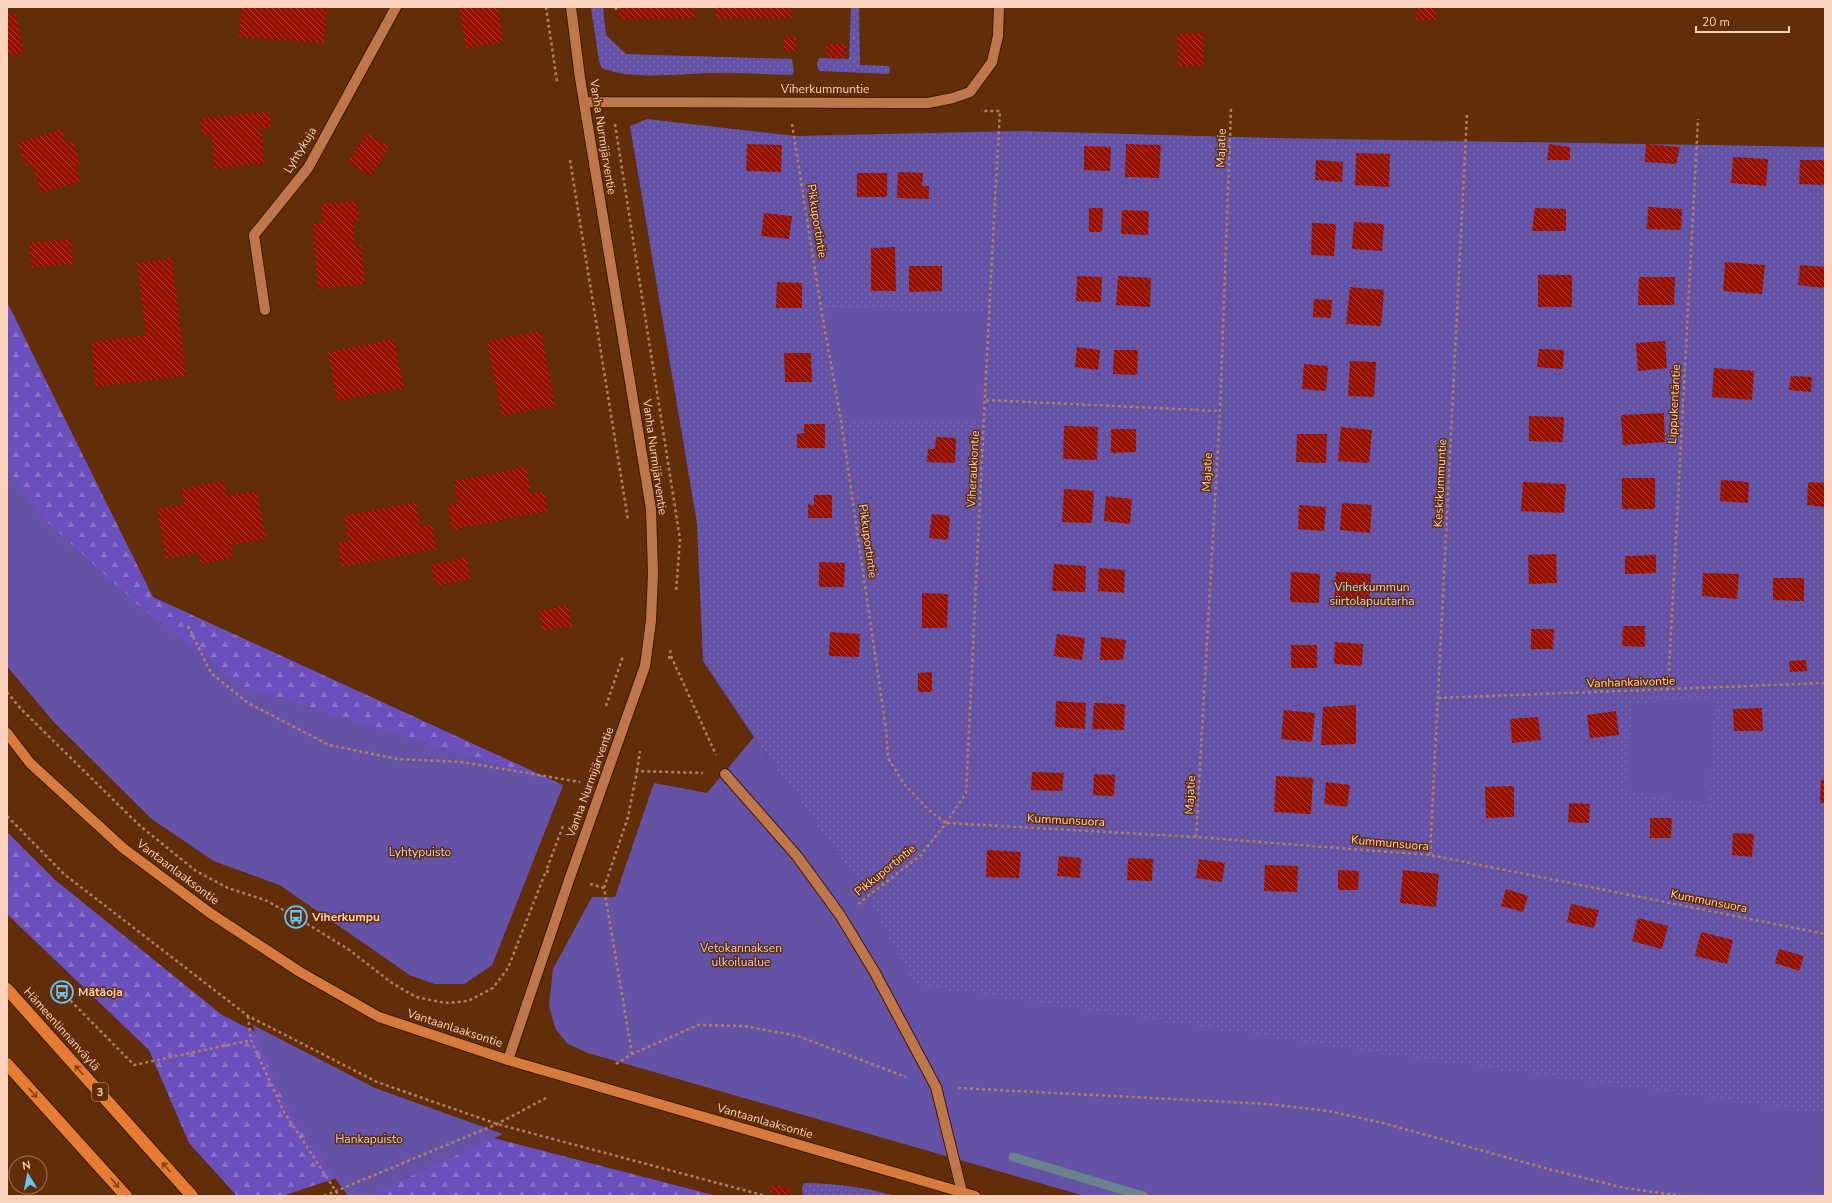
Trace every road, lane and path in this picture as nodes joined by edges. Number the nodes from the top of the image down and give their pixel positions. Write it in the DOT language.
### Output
graph roads {
  1 [pos="396,7"];
  2 [pos="546,7"];
  3 [pos="570,7"];
  4 [pos="616,7"];
  5 [pos="998,7"];
  6 [pos="616,11"];
  7 [pos="580,78"];
  8 [pos="557,81"];
  9 [pos="558,88"];
  10 [pos="585,102"];
  11 [pos="789,102"];
  12 [pos="1231,108"];
  13 [pos="1000,111"];
  14 [pos="1467,113"];
  15 [pos="1698,119"];
  16 [pos="569,154"];
  17 [pos="265,310"];
  18 [pos="986,400"];
  19 [pos="1220,411"];
  20 [pos="629,526"];
  21 [pos="651,621"];
  22 [pos="188,626"];
  23 [pos="624,650"];
  24 [pos="1825,683"];
  25 [pos="1668,689"];
  26 [pos="7,692"];
  27 [pos="1438,698"];
  28 [pos="604,710"];
  29 [pos="7,733"];
  30 [pos="725,774"];
  31 [pos="582,775"];
  32 [pos="580,782"];
  33 [pos="577,789"];
  34 [pos="7,816"];
  35 [pos="566,819"];
  36 [pos="946,822"];
  37 [pos="1196,837"];
  38 [pos="1430,855"];
  39 [pos="546,871"];
  40 [pos="569,880"];
  41 [pos="604,888"];
  42 [pos="840,915"];
  43 [pos="1825,934"];
  44 [pos="7,989"];
  45 [pos="62,992"];
  46 [pos="248,1016"];
  47 [pos="251,1040"];
  48 [pos="632,1054"];
  49 [pos="508,1060"];
  50 [pos="7,1064"];
  51 [pos="616,1064"];
  52 [pos="936,1087"];
  53 [pos="546,1098"];
  54 [pos="497,1124"];
  55 [pos="335,1191"];
  56 [pos="963,1194"];
  57 [pos="126,1196"];
  58 [pos="192,1196"];
  59 [pos="324,1196"];
  60 [pos="339,1196"];
  61 [pos="766,1196"];
  62 [pos="975,1196"];
  63 [pos="1682,1196"];
  1 -- 17 [label="street, Lyhtykuja"];
  2 -- 8 [label="path"];
  3 -- 7 [label="street, Vanha Nurmijärventie"];
  4 -- 6 [label="path"];
  5 -- 11 [label="street, Viherkummuntie"];
  7 -- 8 [label="path"];
  7 -- 10 [label="street, Vanha Nurmijärventie"];
  8 -- 9 [label="path"];
  10 -- 11 [label="street, Viherkummuntie"];
  10 -- 21 [label="street, Vanha Nurmijärventie"];
  11 -- 36 [label="path, Pikkuportintie"];
  12 -- 19 [label="path, Majatie"];
  13 -- 18 [label="path, Viheraukiontie"];
  14 -- 27 [label="path, Keskikummuntie"];
  15 -- 25 [label="path, Lippukentäntie"];
  16 -- 20 [label="path"];
  18 -- 19 [label="path"];
  18 -- 36 [label="path, Viheraukiontie"];
  19 -- 37 [label="path, Majatie"];
  21 -- 30 [label="path"];
  21 -- 40 [label="street, Vanha Nurmijärventie"];
  22 -- 32 [label="path"];
  23 -- 28 [label="path"];
  24 -- 25 [label="path, Vanhankaivontie"];
  25 -- 27 [label="path, Vanhankaivontie"];
  26 -- 39 [label="path"];
  27 -- 38 [label="path, Keskikummuntie"];
  29 -- 49 [label="main road, Vantaanlaaksontie"];
  30 -- 41 [label="path"];
  30 -- 42 [label="street"];
  31 -- 32 [label="path"];
  32 -- 33 [label="path"];
  34 -- 46 [label="path"];
  35 -- 39 [label="path"];
  36 -- 37 [label="path, Kummunsuora"];
  36 -- 42 [label="path, Pikkuportintie"];
  37 -- 38 [label="path, Kummunsuora"];
  38 -- 43 [label="path, Kummunsuora"];
  39 -- 40 [label="path"];
  40 -- 41 [label="path"];
  40 -- 49 [label="street, Vanha Nurmijärventie"];
  41 -- 48 [label="path"];
  42 -- 52 [label="street"];
  58 -- 44 [label="highway, Hämeenlinnanväylä / 3, one-way"];
  45 -- 47 [label="path"];
  46 -- 47 [label="path"];
  46 -- 54 [label="path"];
  47 -- 55 [label="path"];
  48 -- 51 [label="path"];
  48 -- 52 [label="path"];
  49 -- 56 [label="main road, Vantaanlaaksontie"];
  50 -- 57 [label="highway, one-way"];
  52 -- 56 [label="street"];
  52 -- 63 [label="path"];
  53 -- 54 [label="path"];
  54 -- 55 [label="path"];
  54 -- 61 [label="path"];
  55 -- 59 [label="path"];
  55 -- 60 [label="path"];
  56 -- 62 [label="main road, Vantaanlaaksontie"];
}
